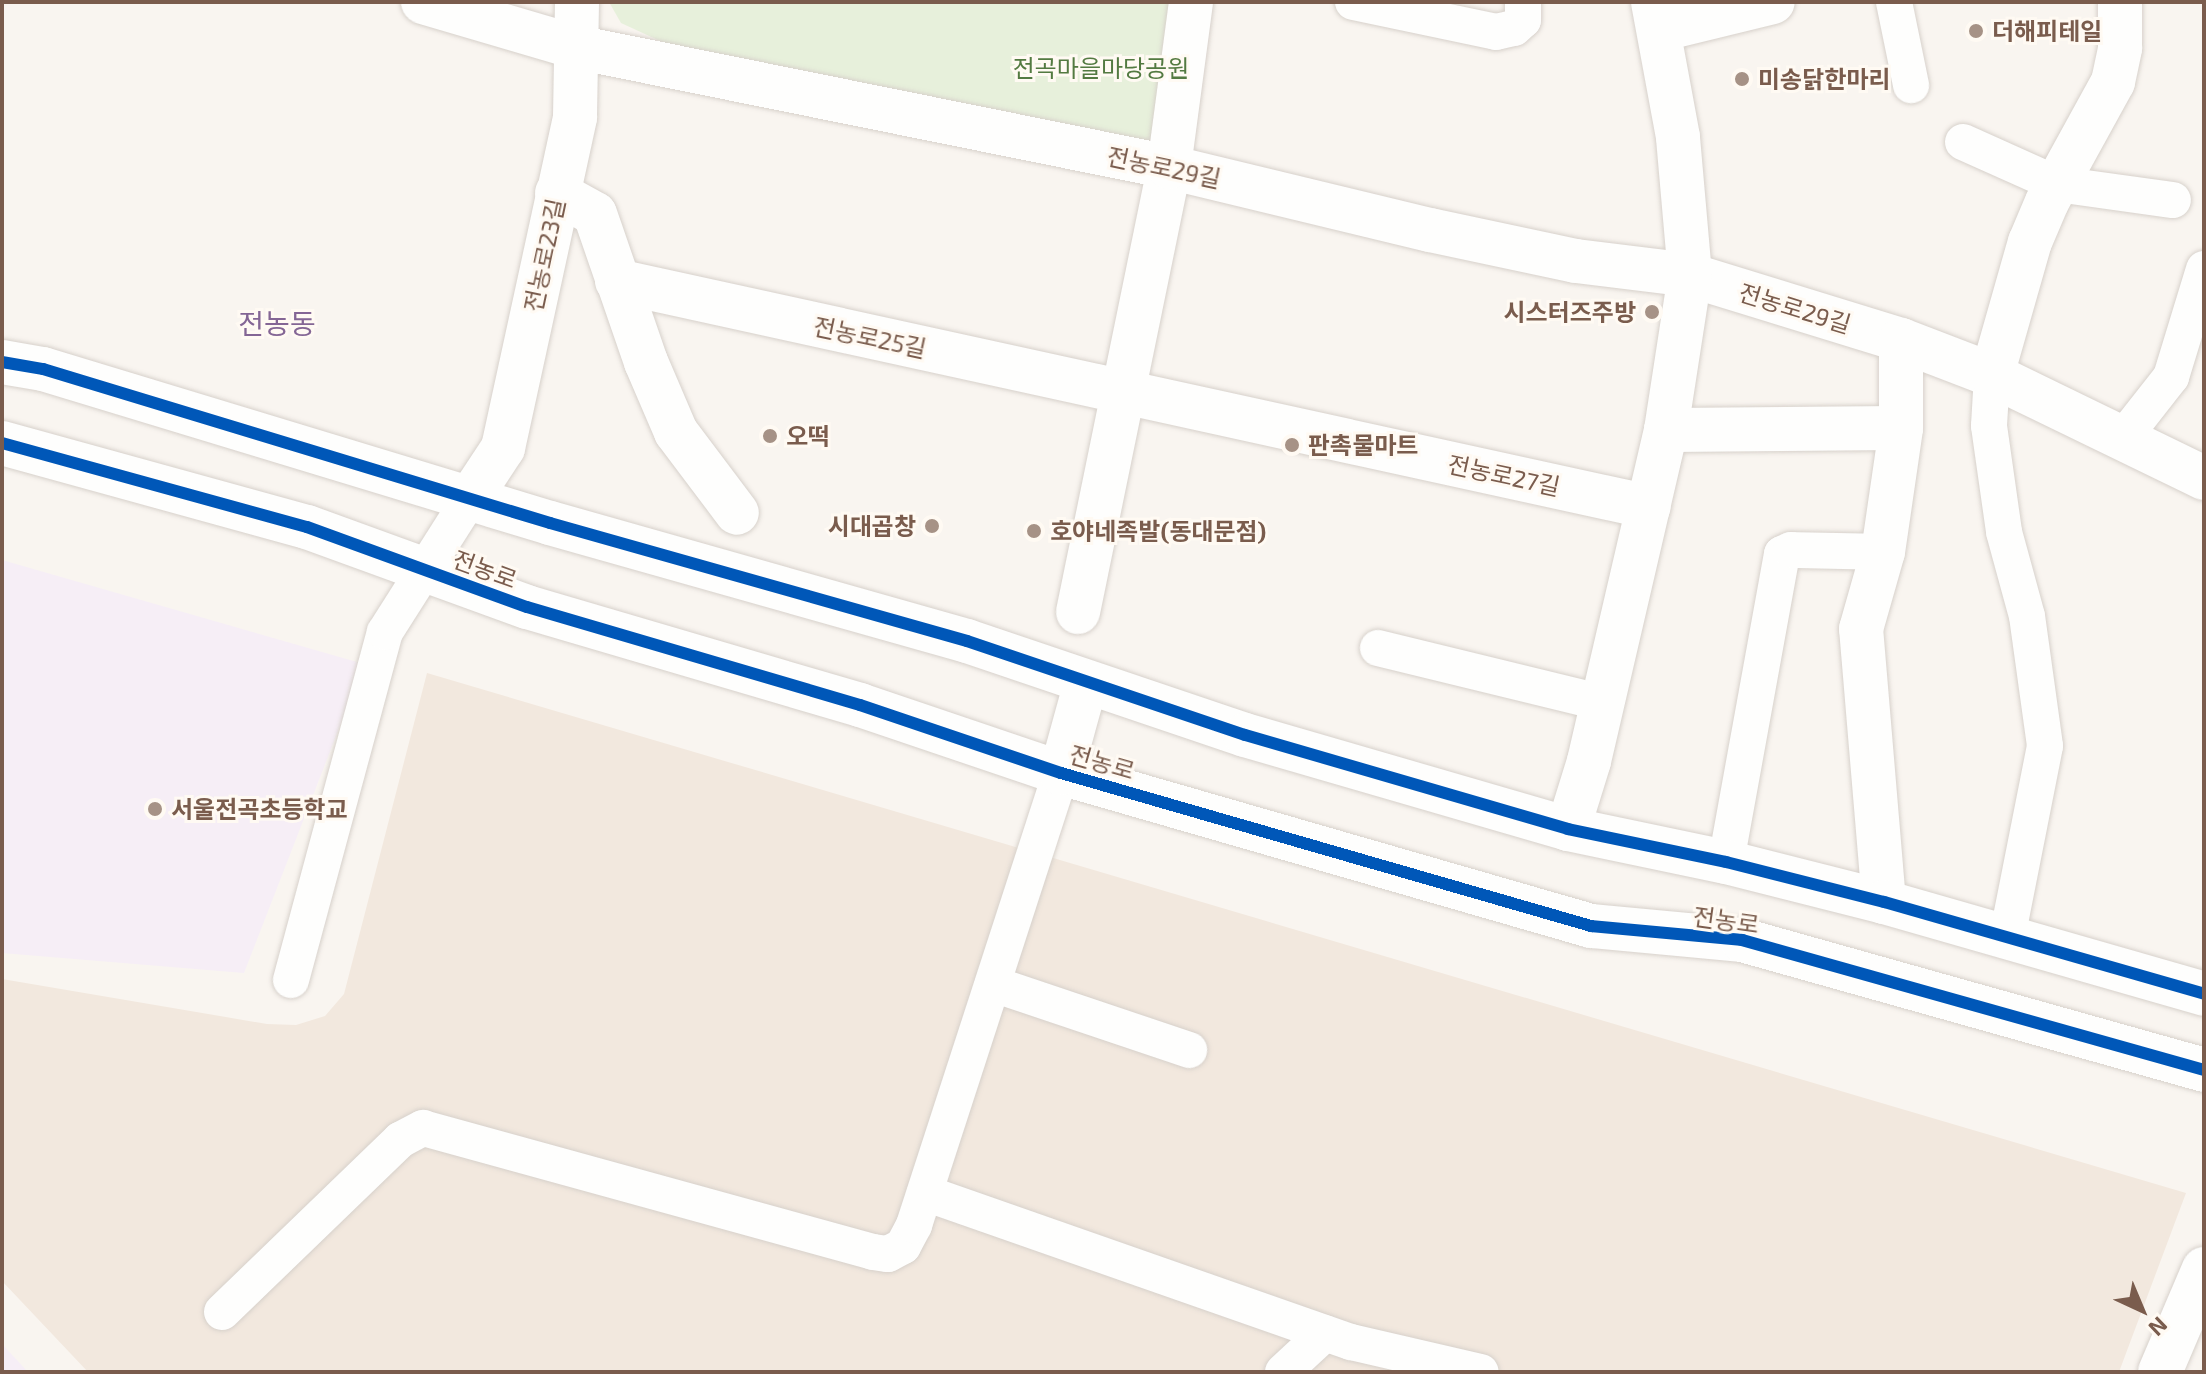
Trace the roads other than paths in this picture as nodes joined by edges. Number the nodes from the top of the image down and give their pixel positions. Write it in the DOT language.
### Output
graph roads {
  1 [pos="423,2"];
  2 [pos="577,2"];
  3 [pos="1191,2"];
  4 [pos="1353,2"];
  5 [pos="1523,2"];
  6 [pos="1773,2"];
  7 [pos="1894,2"];
  8 [pos="2120,2"];
  9 [pos="1656,16"];
  10 [pos="576,47"];
  11 [pos="1911,85"];
  12 [pos="1963,142"];
  13 [pos="1169,167"];
  14 [pos="2057,184"];
  15 [pos="557,193"];
  16 [pos="2173,200"];
  17 [pos="2204,269"];
  18 [pos="1690,275"];
  19 [pos="617,281"];
  20 [pos="1901,340"];
  21 [pos="2,362"];
  22 [pos="1992,375"];
  23 [pos="1124,393"];
  24 [pos="1901,428"];
  25 [pos="1666,430"];
  26 [pos="2123,438"];
  27 [pos="2,443"];
  28 [pos="2204,478"];
  29 [pos="470,498"];
  30 [pos="1649,507"];
  31 [pos="737,513"];
  32 [pos="1883,552"];
  33 [pos="424,570"];
  34 [pos="1078,612"];
  35 [pos="1378,648"];
  36 [pos="1086,682"];
  37 [pos="1603,703"];
  38 [pos="1061,773"];
  39 [pos="1568,829"];
  40 [pos="1726,862"];
  41 [pos="1884,902"];
  42 [pos="2007,938"];
  43 [pos="291,980"];
  44 [pos="993,984"];
  45 [pos="2204,994"];
  46 [pos="1189,1050"];
  47 [pos="2204,1070"];
  48 [pos="925,1193"];
  49 [pos="2204,1269"];
  50 [pos="222,1312"];
  51 [pos="1325,1333"];
  52 [pos="1283,1372"];
  53 [pos="1481,1372"];
  54 [pos="2160,1372"];
  1 -- 10 [label="street, 전농로29길"];
  2 -- 10 [label="street, 전농로23길"];
  3 -- 13 [label="street"];
  4 -- 5 [label="lane"];
  6 -- 9 [label="street"];
  7 -- 11 [label="lane"];
  8 -- 14 [label="street"];
  9 -- 18 [label="street"];
  10 -- 13 [label="street, 전농로29길"];
  10 -- 15 [label="street, 전농로23길"];
  12 -- 14 [label="lane"];
  13 -- 18 [label="street, 전농로29길"];
  13 -- 23 [label="street"];
  14 -- 16 [label="lane"];
  14 -- 22 [label="street"];
  15 -- 19 [label="street"];
  15 -- 29 [label="street, 전농로23길"];
  17 -- 26 [label="lane"];
  18 -- 20 [label="street, 전농로29길"];
  18 -- 25 [label="street"];
  19 -- 23 [label="street, 전농로25길"];
  19 -- 31 [label="street"];
  20 -- 22 [label="street, 전농로29길"];
  20 -- 24 [label="street"];
  21 -- 29 [label="street"];
  22 -- 26 [label="street, 전농로29길"];
  22 -- 42 [label="lane"];
  23 -- 30 [label="street, 전농로27길"];
  23 -- 34 [label="street"];
  24 -- 25 [label="street"];
  24 -- 32 [label="street"];
  25 -- 30 [label="street"];
  26 -- 28 [label="street, 전농로29길"];
  27 -- 33 [label="street, 전농로"];
  29 -- 33 [label="lane"];
  29 -- 36 [label="street"];
  30 -- 37 [label="street"];
  32 -- 40 [label="lane"];
  32 -- 41 [label="street"];
  33 -- 38 [label="street, 전농로"];
  33 -- 43 [label="lane"];
  35 -- 37 [label="lane"];
  36 -- 38 [label="street"];
  36 -- 39 [label="street"];
  37 -- 39 [label="street"];
  38 -- 44 [label="lane"];
  38 -- 47 [label="street, 전농로"];
  39 -- 40 [label="street"];
  40 -- 41 [label="street"];
  41 -- 42 [label="street"];
  42 -- 45 [label="street"];
  44 -- 46 [label="lane"];
  44 -- 48 [label="lane"];
  48 -- 50 [label="lane"];
  48 -- 51 [label="lane"];
  49 -- 54 [label="street"];
  51 -- 52 [label="lane"];
  51 -- 53 [label="lane"];
}
